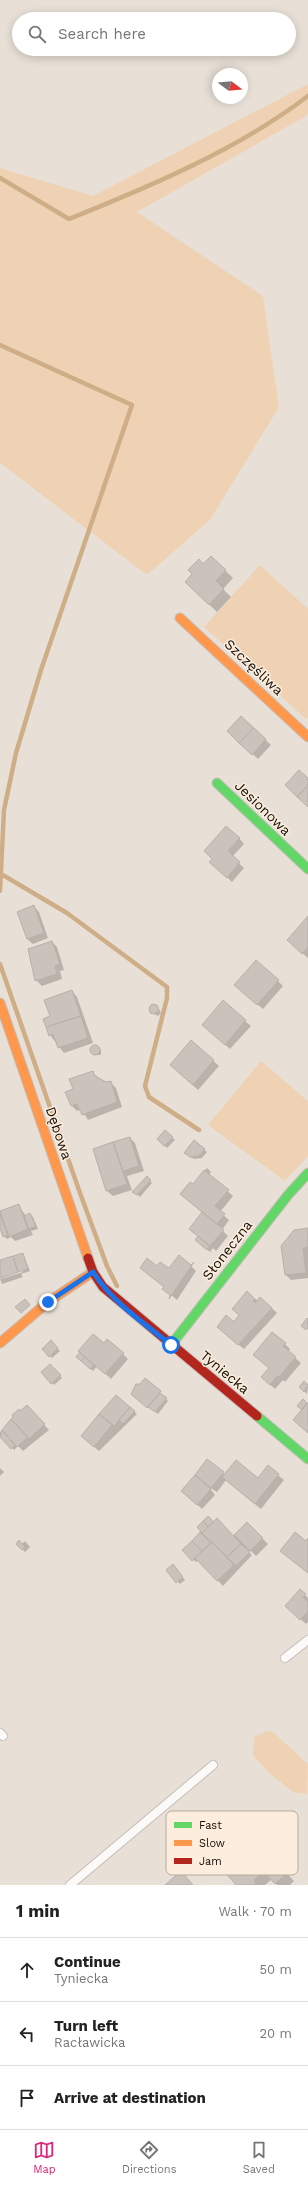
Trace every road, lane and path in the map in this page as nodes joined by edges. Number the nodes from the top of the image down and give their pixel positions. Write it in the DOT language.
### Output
graph roads {
  1 [pos="180,618"];
  2 [pos="308,737"];
  3 [pos="217,783"];
  4 [pos="308,869"];
  5 [pos="0,1003"];
  6 [pos="308,1173"];
  7 [pos="93,1272"];
  8 [pos="0,1343"];
  9 [pos="171,1345"];
  10 [pos="308,1459"];
  11 [pos="308,1640"];
  12 [pos="285,1658"];
  13 [pos="212,1766"];
  14 [pos="70,1885"];
  1 -- 2 [label="street, Szczęśliwa"];
  3 -- 4 [label="street, Jesionowa"];
  5 -- 7 [label="street, Dębowa"];
  6 -- 9 [label="street, Słoneczna"];
  7 -- 8 [label="street"];
  7 -- 9 [label="street, Tyniecka"];
  9 -- 10 [label="street, Tyniecka"];
  11 -- 12 [label="lane"];
  13 -- 14 [label="lane"];
}
